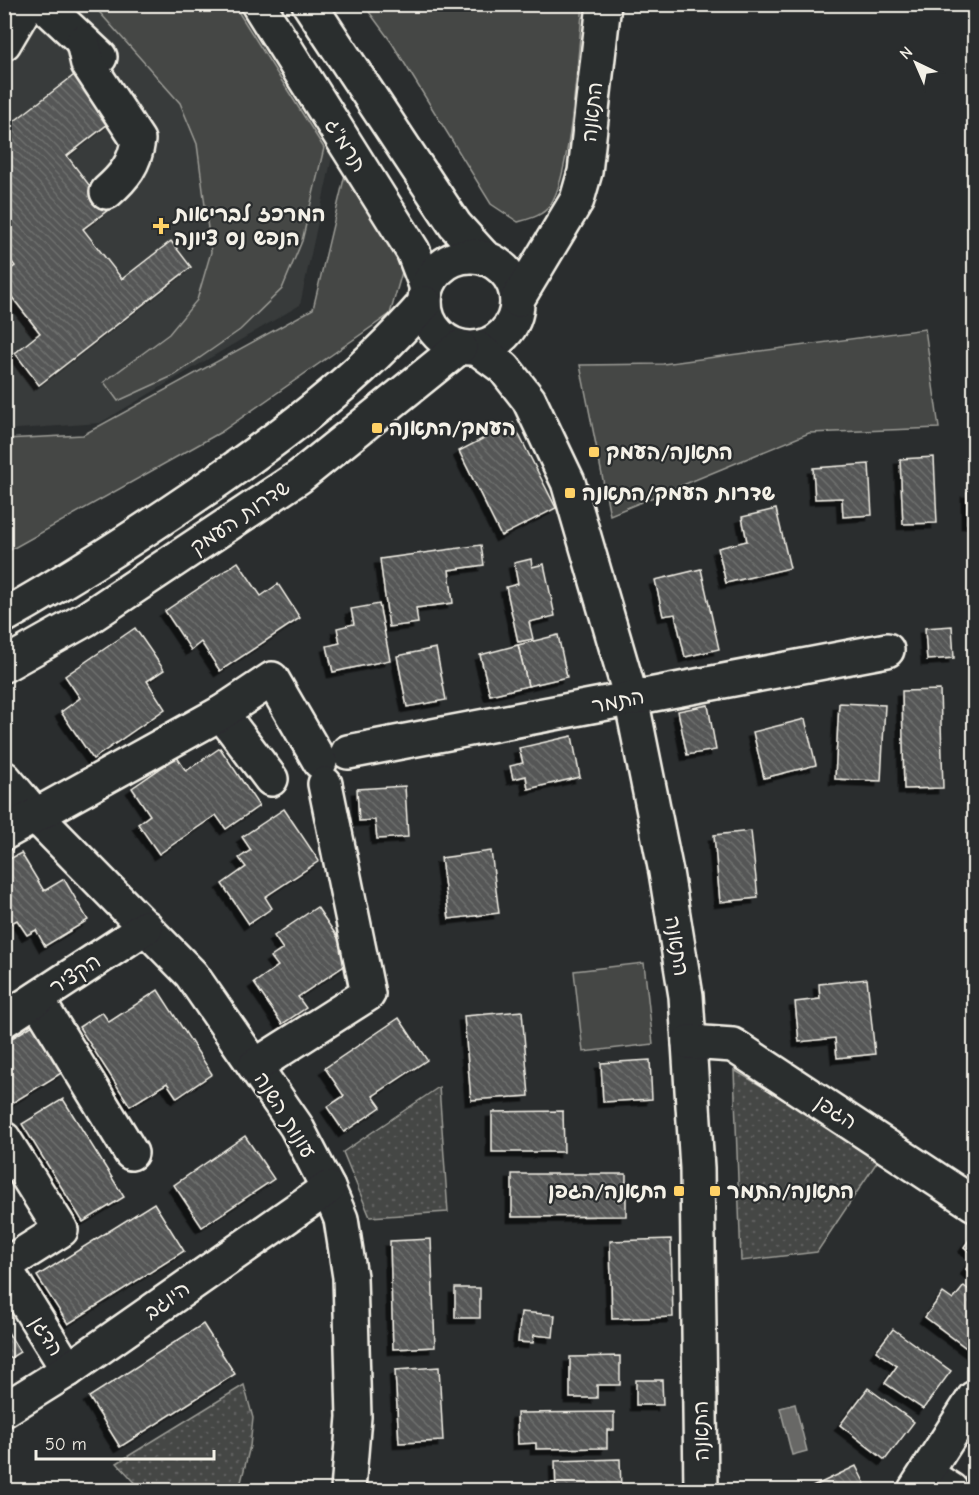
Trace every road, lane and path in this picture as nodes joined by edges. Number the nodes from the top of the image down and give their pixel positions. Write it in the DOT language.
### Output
graph roads {
  1 [pos="27,4"];
  2 [pos="43,4"];
  3 [pos="258,4"];
  4 [pos="309,4"];
  5 [pos="604,4"];
  6 [pos="4,43"];
  7 [pos="107,192"];
  8 [pos="568,216"];
  9 [pos="491,261"];
  10 [pos="426,296"];
  11 [pos="515,310"];
  12 [pos="469,347"];
  13 [pos="540,419"];
  14 [pos="4,616"];
  15 [pos="887,650"];
  16 [pos="4,665"];
  17 [pos="631,698"];
  18 [pos="221,713"];
  19 [pos="331,766"];
  20 [pos="4,778"];
  21 [pos="270,779"];
  22 [pos="36,816"];
  23 [pos="4,833"];
  24 [pos="146,927"];
  25 [pos="37,999"];
  26 [pos="4,1020"];
  27 [pos="689,1042"];
  28 [pos="255,1066"];
  29 [pos="4,1138"];
  30 [pos="131,1153"];
  31 [pos="328,1188"];
  32 [pos="975,1204"];
  33 [pos="4,1266"];
  34 [pos="4,1273"];
  35 [pos="68,1370"];
  36 [pos="975,1398"];
  37 [pos="4,1410"];
  38 [pos="931,1485"];
  39 [pos="348,1491"];
  40 [pos="702,1491"];
  1 -- 6 [label="street"];
  2 -- 7 [label="street"];
  3 -- 10 [label="street, תרמ\"ג"];
  4 -- 9 [label="street"];
  5 -- 8 [label="street, התאנה"];
  8 -- 9 [label="street, התאנה"];
  8 -- 11 [label="street, התאנה"];
  9 -- 10 [label="street"];
  9 -- 11 [label="street"];
  10 -- 12 [label="street"];
  10 -- 14 [label="street, שדרות העמק"];
  11 -- 12 [label="street"];
  11 -- 13 [label="street, התאנה"];
  12 -- 13 [label="street, התאנה"];
  12 -- 16 [label="street, שדרות העמק"];
  13 -- 17 [label="street, התאנה"];
  15 -- 17 [label="street, התמר"];
  17 -- 19 [label="street, התמר"];
  17 -- 27 [label="street, התאנה"];
  18 -- 19 [label="street"];
  18 -- 21 [label="street"];
  18 -- 22 [label="street"];
  19 -- 28 [label="street"];
  20 -- 22 [label="street, עונות השנה"];
  22 -- 23 [label="street"];
  22 -- 24 [label="street, עונות השנה"];
  24 -- 25 [label="street, הקציר"];
  24 -- 28 [label="street, עונות השנה"];
  25 -- 26 [label="street, הקציר"];
  25 -- 30 [label="street"];
  27 -- 32 [label="street, הגפן"];
  27 -- 40 [label="street, התאנה"];
  28 -- 31 [label="street, עונות השנה"];
  29 -- 33 [label="street"];
  31 -- 35 [label="street, היוגב"];
  31 -- 39 [label="street, עונות השנה"];
  34 -- 35 [label="street, הדגן"];
  35 -- 37 [label="street, היוגב"];
  36 -- 38 [label="street"];
}
